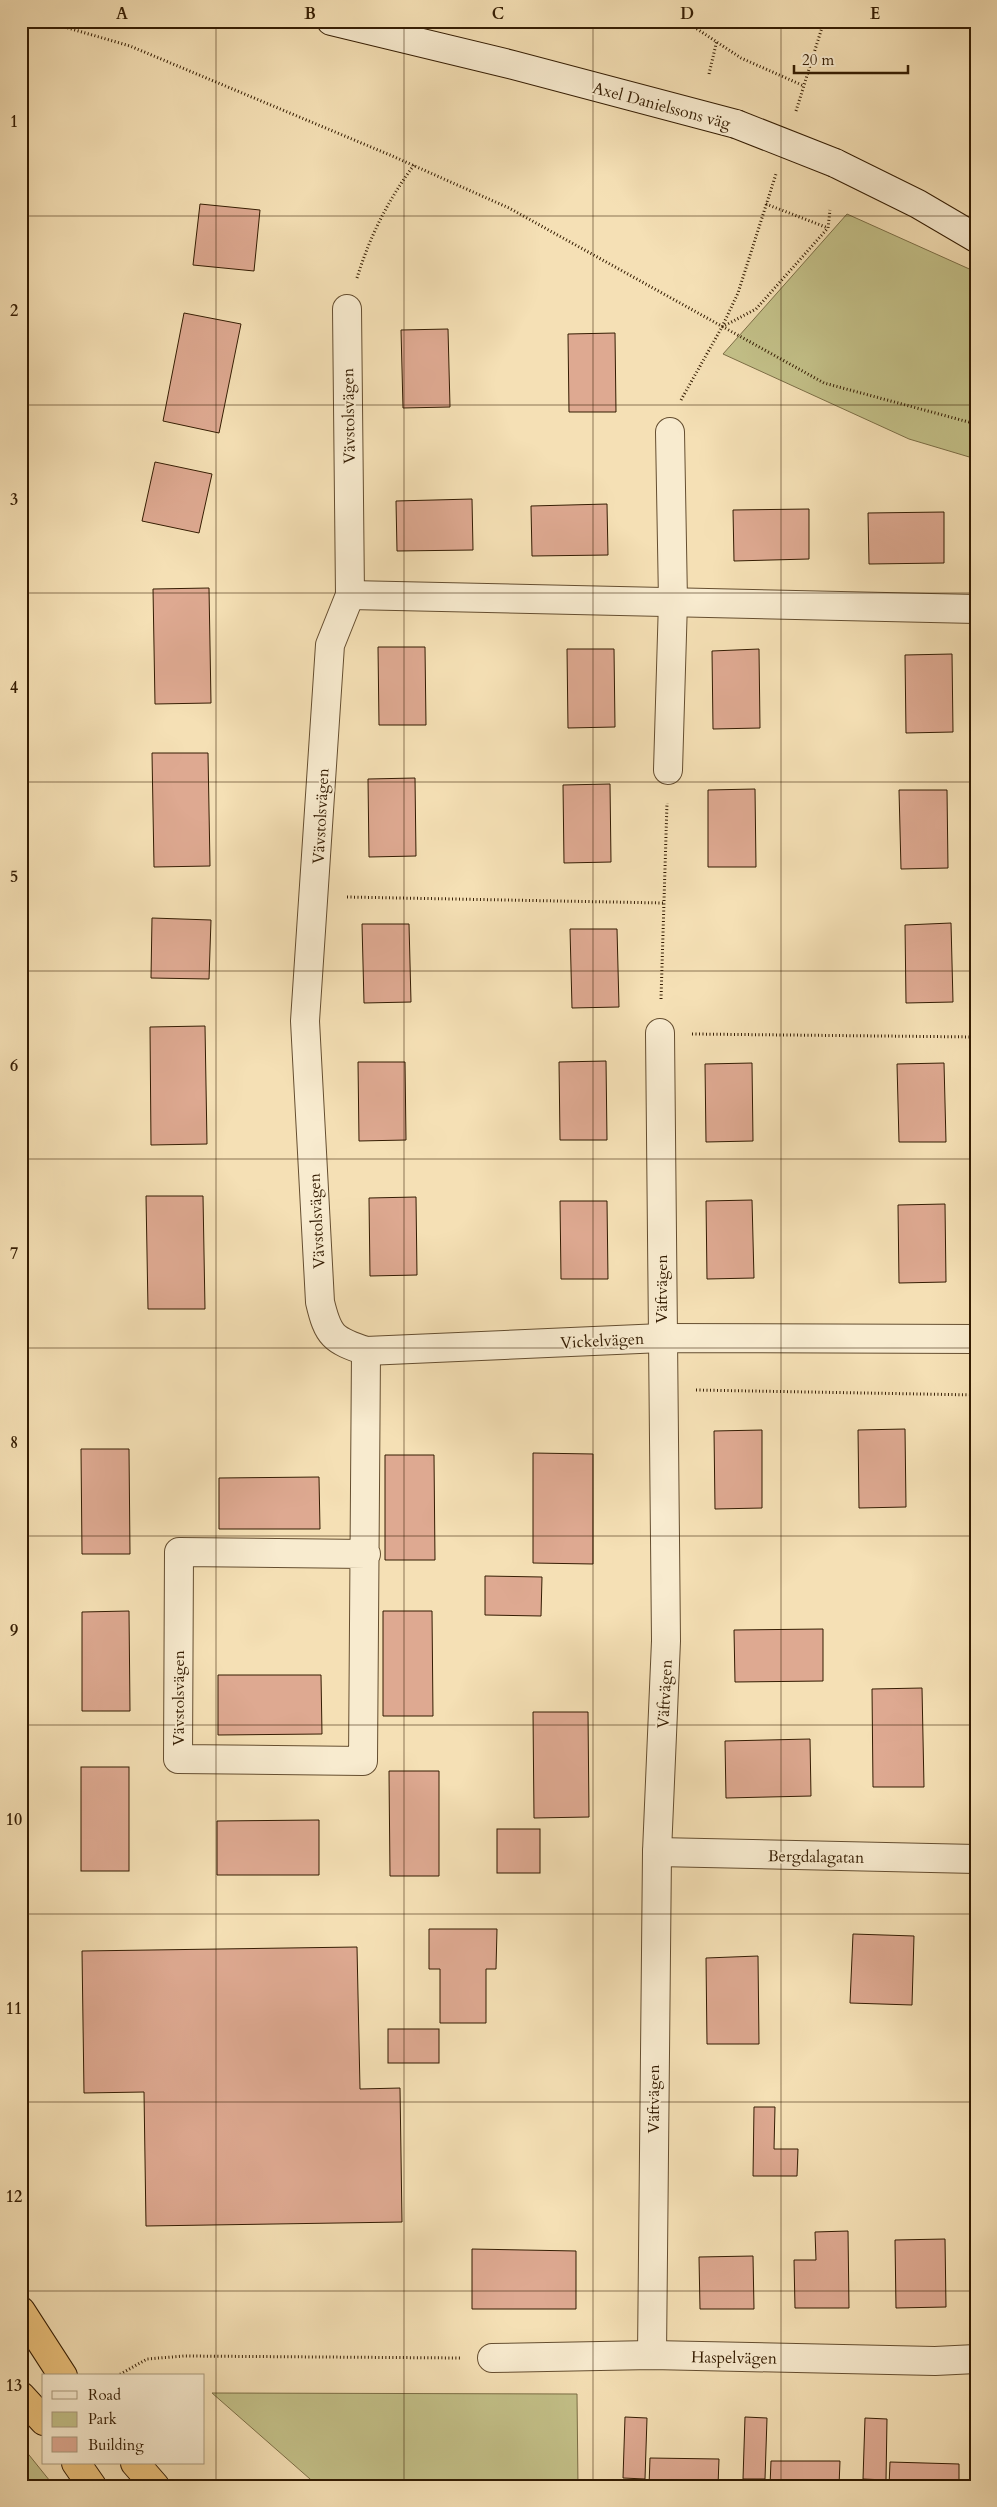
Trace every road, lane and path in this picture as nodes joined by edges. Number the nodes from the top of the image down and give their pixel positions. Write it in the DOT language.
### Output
graph roads {
  1 [pos="44,21"];
  2 [pos="331,21"];
  3 [pos="685,21"];
  4 [pos="824,21"];
  5 [pos="717,40"];
  6 [pos="709,74"];
  7 [pos="804,86"];
  8 [pos="795,113"];
  9 [pos="414,165"];
  10 [pos="778,168"];
  11 [pos="766,204"];
  12 [pos="830,210"];
  13 [pos="828,228"];
  14 [pos="976,238"];
  15 [pos="347,309"];
  16 [pos="722,327"];
  17 [pos="976,424"];
  18 [pos="670,432"];
  19 [pos="350,595"];
  20 [pos="673,601"];
  21 [pos="976,609"];
  22 [pos="668,770"];
  23 [pos="315,896"];
  24 [pos="664,903"];
  25 [pos="660,1034"];
  26 [pos="976,1037"];
  27 [pos="326,1326"];
  28 [pos="662,1338"];
  29 [pos="976,1339"];
  30 [pos="366,1351"];
  31 [pos="663,1389"];
  32 [pos="976,1395"];
  33 [pos="366,1554"];
  34 [pos="657,1852"];
  35 [pos="976,1859"];
  36 [pos="21,2311"];
  37 [pos="652,2355"];
  38 [pos="492,2358"];
  39 [pos="976,2359"];
  40 [pos="62,2374"];
  41 [pos="121,2374"];
  42 [pos="21,2396"];
  43 [pos="42,2419"];
  44 [pos="26,2456"];
  45 [pos="21,2462"];
  46 [pos="77,2464"];
  47 [pos="136,2464"];
  48 [pos="92,2486"];
  49 [pos="155,2486"];
  1 -- 9 [label="path"];
  2 -- 14 [label="street, Axel Danielssons väg, bridge"];
  3 -- 5 [label="path"];
  4 -- 7 [label="path"];
  5 -- 6 [label="path"];
  5 -- 7 [label="path"];
  7 -- 8 [label="path"];
  9 -- 15 [label="path"];
  9 -- 16 [label="path"];
  10 -- 11 [label="path"];
  11 -- 13 [label="path"];
  11 -- 16 [label="path"];
  12 -- 13 [label="path"];
  13 -- 16 [label="path"];
  15 -- 19 [label="street, Vävstolsvägen"];
  16 -- 17 [label="path"];
  16 -- 18 [label="path"];
  18 -- 20 [label="street"];
  19 -- 20 [label="street"];
  19 -- 23 [label="street, Vävstolsvägen"];
  20 -- 21 [label="street"];
  20 -- 22 [label="street"];
  22 -- 24 [label="path"];
  23 -- 24 [label="path"];
  23 -- 27 [label="street, Vävstolsvägen"];
  24 -- 25 [label="path"];
  25 -- 26 [label="path"];
  25 -- 28 [label="street, Väftvägen"];
  27 -- 30 [label="street, Vickelvägen"];
  28 -- 29 [label="street, Vickelvägen"];
  28 -- 30 [label="street, Vickelvägen"];
  28 -- 31 [label="street, Väftvägen"];
  30 -- 33 [label="street, Vävstolsvägen"];
  31 -- 32 [label="path"];
  31 -- 34 [label="street, Väftvägen"];
  33 -- 33 [label="street, Vävstolsvägen"];
  34 -- 35 [label="street, Bergdalagatan"];
  34 -- 37 [label="street, Väftvägen"];
  36 -- 40 [label="highway"];
  37 -- 38 [label="street, Haspelvägen"];
  37 -- 39 [label="street, Haspelvägen"];
  38 -- 41 [label="path"];
  42 -- 43 [label="highway"];
  44 -- 45 [label="path"];
  46 -- 48 [label="highway"];
  47 -- 49 [label="highway"];
}
